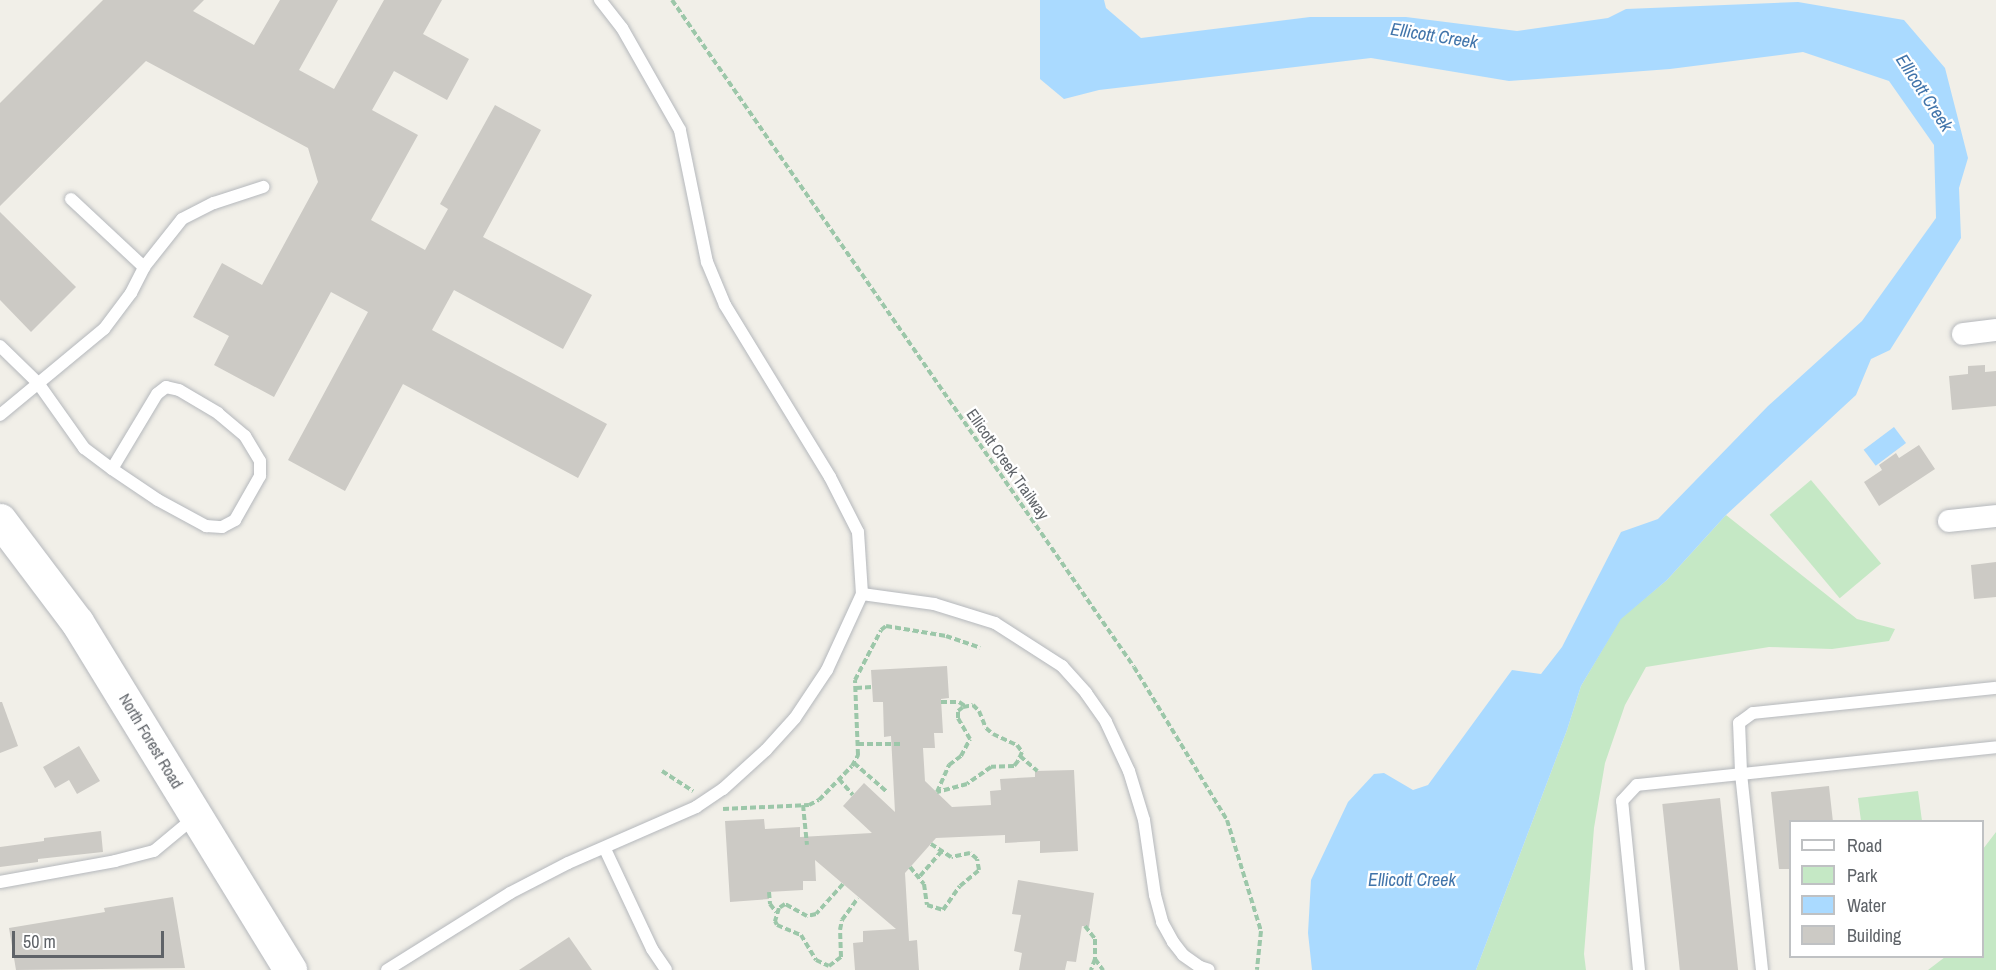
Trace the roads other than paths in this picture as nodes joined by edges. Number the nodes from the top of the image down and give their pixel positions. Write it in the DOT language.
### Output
graph roads {
  1 [pos="601,0"];
  2 [pos="263,187"];
  3 [pos="71,199"];
  4 [pos="144,267"];
  5 [pos="1996,330"];
  6 [pos="1963,334"];
  7 [pos="0,346"];
  8 [pos="39,383"];
  9 [pos="0,415"];
  10 [pos="112,469"];
  11 [pos="1996,516"];
  12 [pos="0,520"];
  13 [pos="1950,521"];
  14 [pos="862,594"];
  15 [pos="1996,688"];
  16 [pos="1996,747"];
  17 [pos="1741,772"];
  18 [pos="196,816"];
  19 [pos="605,849"];
  20 [pos="0,882"];
  21 [pos="290,970"];
  22 [pos="387,970"];
  23 [pos="666,970"];
  24 [pos="1209,970"];
  25 [pos="1639,970"];
  26 [pos="1762,970"];
  1 -- 14 [label="lane"];
  2 -- 4 [label="lane"];
  3 -- 4 [label="lane"];
  4 -- 8 [label="lane"];
  5 -- 6 [label="street"];
  7 -- 8 [label="lane"];
  8 -- 9 [label="lane"];
  8 -- 10 [label="lane"];
  10 -- 10 [label="lane"];
  11 -- 13 [label="street"];
  12 -- 18 [label="street, North Forest Road"];
  14 -- 19 [label="lane"];
  14 -- 24 [label="lane"];
  15 -- 17 [label="lane"];
  16 -- 17 [label="lane"];
  17 -- 25 [label="lane"];
  17 -- 26 [label="lane"];
  18 -- 20 [label="lane"];
  18 -- 21 [label="street, North Forest Road"];
  19 -- 22 [label="lane"];
  19 -- 23 [label="lane"];
}
